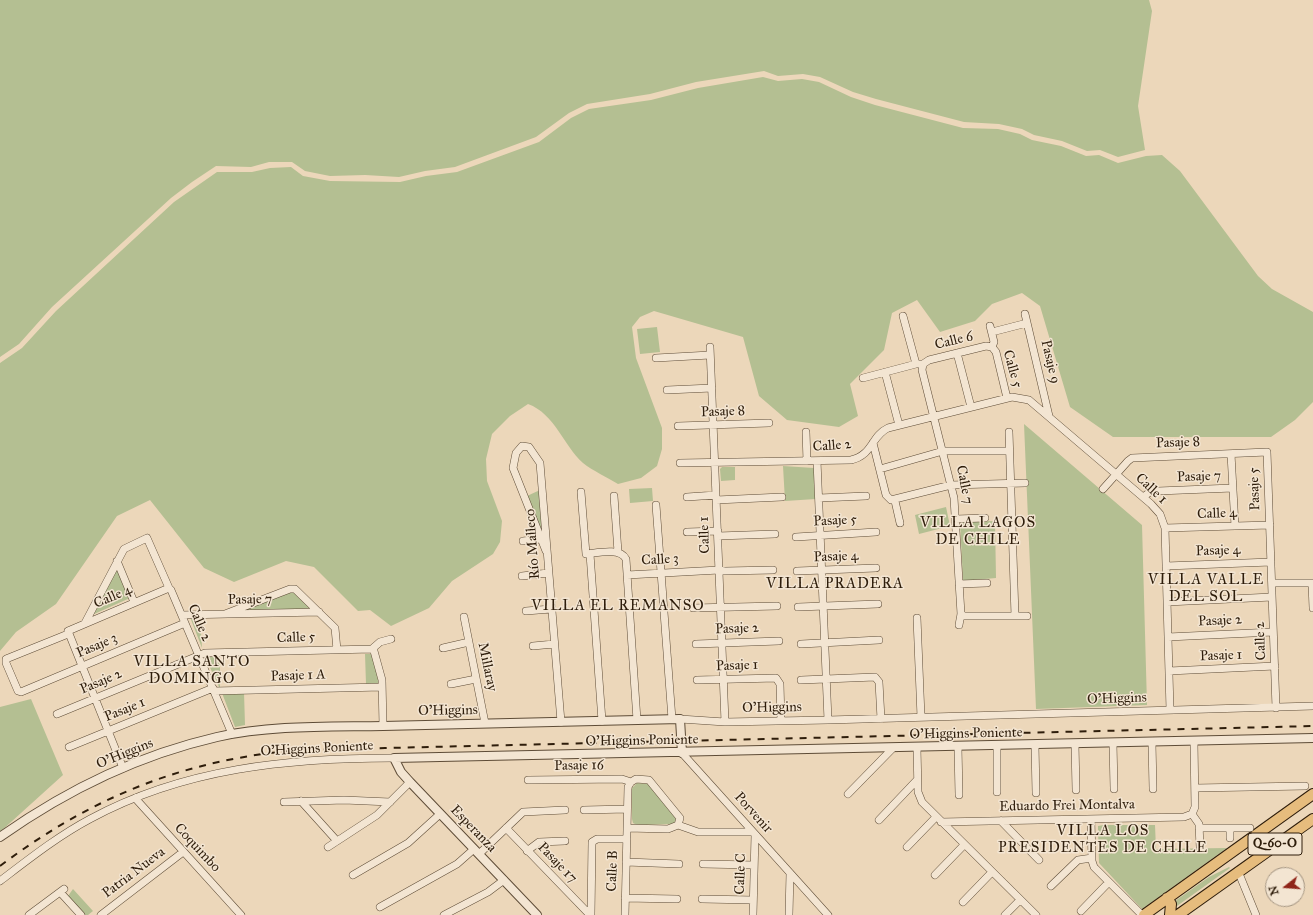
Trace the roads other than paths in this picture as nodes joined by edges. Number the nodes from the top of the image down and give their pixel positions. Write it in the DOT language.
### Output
graph roads {
  1 [pos="1025,314"];
  2 [pos="903,316"];
  3 [pos="1027,323"];
  4 [pos="710,347"];
  5 [pos="992,347"];
  6 [pos="957,353"];
  7 [pos="710,355"];
  8 [pos="656,358"];
  9 [pos="920,364"];
  10 [pos="885,372"];
  11 [pos="863,378"];
  12 [pos="712,388"];
  13 [pos="667,390"];
  14 [pos="1007,398"];
  15 [pos="970,407"];
  16 [pos="934,416"];
  17 [pos="1049,416"];
  18 [pos="769,423"];
  19 [pos="713,425"];
  20 [pos="899,425"];
  21 [pos="678,426"];
  22 [pos="806,432"];
  23 [pos="1009,432"];
  24 [pos="873,443"];
  25 [pos="943,451"];
  26 [pos="1009,451"];
  27 [pos="1267,452"];
  28 [pos="1232,454"];
  29 [pos="806,461"];
  30 [pos="817,461"];
  31 [pos="715,462"];
  32 [pos="680,463"];
  33 [pos="880,469"];
  34 [pos="1116,474"];
  35 [pos="1010,483"];
  36 [pos="1025,483"];
  37 [pos="951,485"];
  38 [pos="1233,488"];
  39 [pos="1103,489"];
  40 [pos="581,492"];
  41 [pos="614,496"];
  42 [pos="866,496"];
  43 [pos="686,497"];
  44 [pos="782,497"];
  45 [pos="1143,497"];
  46 [pos="716,498"];
  47 [pos="819,498"];
  48 [pos="895,500"];
  49 [pos="656,505"];
  50 [pos="985,518"];
  51 [pos="956,519"];
  52 [pos="900,523"];
  53 [pos="1270,525"];
  54 [pos="1235,526"];
  55 [pos="1165,528"];
  56 [pos="687,532"];
  57 [pos="876,532"];
  58 [pos="718,534"];
  59 [pos="775,534"];
  60 [pos="820,535"];
  61 [pos="796,536"];
  62 [pos="540,538"];
  63 [pos="523,541"];
  64 [pos="546,551"];
  65 [pos="618,552"];
  66 [pos="588,554"];
  67 [pos="117,561"];
  68 [pos="1271,562"];
  69 [pos="1166,566"];
  70 [pos="876,568"];
  71 [pos="719,570"];
  72 [pos="773,570"];
  73 [pos="822,570"];
  74 [pos="797,571"];
  75 [pos="548,573"];
  76 [pos="661,573"];
  77 [pos="627,575"];
  78 [pos="522,576"];
  79 [pos="987,583"];
  80 [pos="1313,583"];
  81 [pos="959,584"];
  82 [pos="1272,584"];
  83 [pos="169,588"];
  84 [pos="1272,597"];
  85 [pos="134,602"];
  86 [pos="1167,602"];
  87 [pos="878,604"];
  88 [pos="776,606"];
  89 [pos="823,606"];
  90 [pos="720,607"];
  91 [pos="798,607"];
  92 [pos="551,608"];
  93 [pos="693,608"];
  94 [pos="1313,608"];
  95 [pos="526,611"];
  96 [pos="319,612"];
  97 [pos="225,614"];
  98 [pos="961,614"];
  99 [pos="182,615"];
  100 [pos="464,616"];
  101 [pos="1015,616"];
  102 [pos="1027,616"];
  103 [pos="917,618"];
  104 [pos="85,623"];
  105 [pos="185,623"];
  106 [pos="959,625"];
  107 [pos="68,632"];
  108 [pos="1273,632"];
  109 [pos="1168,637"];
  110 [pos="391,639"];
  111 [pos="879,640"];
  112 [pos="778,641"];
  113 [pos="469,642"];
  114 [pos="722,643"];
  115 [pos="825,643"];
  116 [pos="554,644"];
  117 [pos="696,644"];
  118 [pos="801,644"];
  119 [pos="532,646"];
  120 [pos="443,648"];
  121 [pos="372,649"];
  122 [pos="337,650"];
  123 [pos="199,655"];
  124 [pos="1275,666"];
  125 [pos="82,667"];
  126 [pos="1169,671"];
  127 [pos="476,679"];
  128 [pos="723,679"];
  129 [pos="826,679"];
  130 [pos="697,680"];
  131 [pos="801,680"];
  132 [pos="451,684"];
  133 [pos="382,687"];
  134 [pos="214,690"];
  135 [pos="95,699"];
  136 [pos="1313,706"];
  137 [pos="1276,708"];
  138 [pos="1170,710"];
  139 [pos="57,714"];
  140 [pos="921,717"];
  141 [pos="676,719"];
  142 [pos="880,719"];
  143 [pos="637,720"];
  144 [pos="828,720"];
  145 [pos="602,721"];
  146 [pos="781,721"];
  147 [pos="561,722"];
  148 [pos="725,722"];
  149 [pos="485,723"];
  150 [pos="383,726"];
  151 [pos="108,731"];
  152 [pos="232,734"];
  153 [pos="1313,738"];
  154 [pos="1194,742"];
  155 [pos="1113,743"];
  156 [pos="1152,743"];
  157 [pos="1074,744"];
  158 [pos="1035,745"];
  159 [pos="997,746"];
  160 [pos="70,747"];
  161 [pos="958,747"];
  162 [pos="893,748"];
  163 [pos="917,748"];
  164 [pos="682,753"];
  165 [pos="394,758"];
  166 [pos="123,768"];
  167 [pos="528,780"];
  168 [pos="917,780"];
  169 [pos="410,782"];
  170 [pos="631,782"];
  171 [pos="1305,786"];
  172 [pos="1195,788"];
  173 [pos="1114,789"];
  174 [pos="1153,789"];
  175 [pos="1076,790"];
  176 [pos="997,792"];
  177 [pos="1036,793"];
  178 [pos="848,794"];
  179 [pos="1313,794"];
  180 [pos="959,795"];
  181 [pos="135,798"];
  182 [pos="301,801"];
  183 [pos="284,802"];
  184 [pos="390,802"];
  185 [pos="565,810"];
  186 [pos="584,810"];
  187 [pos="628,810"];
  188 [pos="440,814"];
  189 [pos="1192,814"];
  190 [pos="939,819"];
  191 [pos="1091,819"];
  192 [pos="1313,819"];
  193 [pos="879,820"];
  194 [pos="1001,821"];
  195 [pos="678,825"];
  196 [pos="506,828"];
  197 [pos="627,828"];
  198 [pos="1199,828"];
  199 [pos="1230,828"];
  200 [pos="1250,828"];
  201 [pos="754,833"];
  202 [pos="0,837"];
  203 [pos="1230,838"];
  204 [pos="627,839"];
  205 [pos="337,841"];
  206 [pos="564,841"];
  207 [pos="964,845"];
  208 [pos="328,847"];
  209 [pos="907,847"];
  210 [pos="1200,847"];
  211 [pos="527,851"];
  212 [pos="183,852"];
  213 [pos="476,852"];
  214 [pos="1092,858"];
  215 [pos="1039,860"];
  216 [pos="626,862"];
  217 [pos="679,864"];
  218 [pos="703,864"];
  219 [pos="754,865"];
  220 [pos="1238,871"];
  221 [pos="992,872"];
  222 [pos="790,873"];
  223 [pos="353,875"];
  224 [pos="935,875"];
  225 [pos="504,880"];
  226 [pos="0,881"];
  227 [pos="1108,883"];
  228 [pos="1051,886"];
  229 [pos="625,898"];
  230 [pos="1167,898"];
  231 [pos="677,899"];
  232 [pos="702,899"];
  233 [pos="753,900"];
  234 [pos="1020,900"];
  235 [pos="963,902"];
  236 [pos="380,907"];
  237 [pos="1081,911"];
  238 [pos="34,914"];
  239 [pos="81,915"];
  240 [pos="101,915"];
  241 [pos="241,915"];
  242 [pos="444,915"];
  243 [pos="537,915"];
  244 [pos="590,915"];
  245 [pos="625,915"];
  246 [pos="753,915"];
  247 [pos="789,915"];
  248 [pos="828,915"];
  249 [pos="1005,915"];
  250 [pos="1036,915"];
  251 [pos="1143,915"];
  252 [pos="1170,915"];
  253 [pos="1178,915"];
  254 [pos="1256,915"];
  1 -- 3 [label="street, Pasaje 9"];
  2 -- 9 [label="street, Calle 7"];
  3 -- 5 [label="street"];
  3 -- 17 [label="street, Pasaje 9"];
  4 -- 7 [label="street, Calle 1"];
  5 -- 6 [label="street, Calle 6"];
  5 -- 14 [label="street, Calle 5"];
  6 -- 9 [label="street, Calle 6"];
  6 -- 15 [label="street"];
  7 -- 8 [label="street"];
  7 -- 12 [label="street, Calle 1"];
  9 -- 10 [label="street, Calle 6"];
  9 -- 16 [label="street, Calle 7"];
  10 -- 11 [label="street, Calle 6"];
  10 -- 20 [label="street"];
  12 -- 13 [label="street"];
  12 -- 19 [label="street, Calle 1"];
  14 -- 15 [label="street, Calle 2"];
  14 -- 17 [label="street, Calle 1"];
  15 -- 16 [label="street, Calle 2"];
  16 -- 20 [label="street, Calle 2"];
  16 -- 25 [label="street, Calle 7"];
  17 -- 34 [label="street, Calle 1"];
  18 -- 19 [label="street, Pasaje 8"];
  19 -- 21 [label="street, Pasaje 8"];
  19 -- 31 [label="street, Calle 1"];
  20 -- 24 [label="street, Calle 2"];
  22 -- 29 [label="street"];
  23 -- 26 [label="street"];
  24 -- 30 [label="street, Calle 2"];
  24 -- 33 [label="street"];
  25 -- 26 [label="street"];
  25 -- 33 [label="street"];
  25 -- 37 [label="street, Calle 7"];
  26 -- 35 [label="street"];
  27 -- 28 [label="street, Pasaje 8"];
  27 -- 53 [label="street, Pasaje 5"];
  28 -- 34 [label="street, Pasaje 8"];
  28 -- 38 [label="street"];
  29 -- 30 [label="street, Calle 2"];
  29 -- 31 [label="street, Calle 2"];
  30 -- 47 [label="street"];
  31 -- 32 [label="street"];
  31 -- 46 [label="street, Calle 1"];
  33 -- 48 [label="street"];
  34 -- 39 [label="street, Pasaje 8"];
  34 -- 45 [label="street, Calle 1"];
  35 -- 36 [label="street"];
  35 -- 37 [label="street"];
  35 -- 101 [label="street"];
  37 -- 48 [label="street"];
  37 -- 51 [label="street, Calle 7"];
  38 -- 45 [label="street, Pasaje 7"];
  38 -- 54 [label="street"];
  40 -- 66 [label="street"];
  41 -- 65 [label="street"];
  42 -- 47 [label="street"];
  43 -- 46 [label="street"];
  44 -- 46 [label="street"];
  45 -- 55 [label="street, Calle 1"];
  46 -- 58 [label="street, Calle 1"];
  47 -- 60 [label="street"];
  48 -- 52 [label="street"];
  49 -- 76 [label="street"];
  50 -- 51 [label="street"];
  51 -- 81 [label="street, Calle 7"];
  53 -- 54 [label="street, Calle 4"];
  53 -- 68 [label="street, Calle 2"];
  54 -- 55 [label="street, Calle 4"];
  55 -- 69 [label="street, Calle 1"];
  56 -- 58 [label="street"];
  57 -- 60 [label="street, Pasaje 5"];
  58 -- 59 [label="street"];
  58 -- 71 [label="street, Calle 1"];
  60 -- 61 [label="street, Pasaje 5"];
  60 -- 73 [label="street"];
  62 -- 63 [label="street"];
  62 -- 64 [label="street"];
  62 -- 64 [label="street, Río Malleco"];
  64 -- 75 [label="street, Río Malleco"];
  65 -- 66 [label="street"];
  65 -- 77 [label="street"];
  66 -- 145 [label="street"];
  67 -- 83 [label="street, Calle 2"];
  67 -- 85 [label="street"];
  67 -- 104 [label="street"];
  68 -- 69 [label="street, Pasaje 4"];
  68 -- 82 [label="street, Calle 2"];
  69 -- 86 [label="street, Calle 1"];
  70 -- 73 [label="street, Pasaje 4"];
  71 -- 72 [label="street"];
  71 -- 76 [label="street, Calle 3"];
  71 -- 90 [label="street, Calle 1"];
  73 -- 74 [label="street, Pasaje 4"];
  73 -- 89 [label="street"];
  75 -- 78 [label="street"];
  75 -- 92 [label="street, Río Malleco"];
  76 -- 77 [label="street, Calle 3"];
  76 -- 141 [label="street"];
  77 -- 143 [label="street"];
  79 -- 81 [label="street"];
  80 -- 82 [label="street"];
  80 -- 94 [label="street"];
  81 -- 98 [label="street, Calle 7"];
  82 -- 84 [label="street, Calle 2"];
  83 -- 85 [label="street, Calle 4"];
  83 -- 99 [label="street, Calle 2"];
  84 -- 86 [label="street"];
  84 -- 108 [label="street, Calle 2"];
  85 -- 104 [label="street, Calle 4"];
  86 -- 109 [label="street, Calle 1"];
  87 -- 89 [label="street"];
  88 -- 90 [label="street"];
  89 -- 91 [label="street"];
  89 -- 115 [label="street"];
  90 -- 93 [label="street"];
  90 -- 114 [label="street, Calle 1"];
  92 -- 95 [label="street"];
  92 -- 116 [label="street, Río Malleco"];
  96 -- 97 [label="street, Pasaje 7"];
  96 -- 97 [label="street"];
  96 -- 122 [label="street"];
  97 -- 99 [label="street, Pasaje 7"];
  98 -- 101 [label="street"];
  98 -- 106 [label="street, Calle 7"];
  99 -- 105 [label="street, Calle 2"];
  100 -- 113 [label="street, Millaray"];
  101 -- 102 [label="street"];
  103 -- 140 [label="street"];
  104 -- 107 [label="street, Calle 4"];
  105 -- 123 [label="street, Calle 2"];
  105 -- 125 [label="street, Pasaje 3"];
  107 -- 125 [label="street"];
  107 -- 125 [label="street, Pasaje 3"];
  108 -- 109 [label="street, Pasaje 2"];
  108 -- 124 [label="street, Calle 2"];
  109 -- 126 [label="street, Calle 1"];
  110 -- 121 [label="street, Calle 5"];
  111 -- 115 [label="street"];
  112 -- 114 [label="street, Pasaje 2"];
  113 -- 120 [label="street"];
  113 -- 127 [label="street, Millaray"];
  114 -- 117 [label="street, Pasaje 2"];
  114 -- 128 [label="street, Calle 1"];
  115 -- 118 [label="street"];
  115 -- 129 [label="street"];
  116 -- 119 [label="street"];
  116 -- 147 [label="street, Río Malleco"];
  121 -- 122 [label="street, Calle 5"];
  121 -- 133 [label="street"];
  122 -- 123 [label="street, Calle 5"];
  123 -- 134 [label="street, Calle 2"];
  123 -- 135 [label="street, Pasaje 2"];
  124 -- 126 [label="street, Pasaje 1"];
  124 -- 137 [label="street, Calle 2"];
  125 -- 135 [label="street"];
  126 -- 138 [label="street, Calle 1"];
  127 -- 132 [label="street"];
  127 -- 149 [label="street, Millaray"];
  128 -- 130 [label="street, Pasaje 1"];
  128 -- 146 [label="street, Pasaje 1"];
  128 -- 148 [label="street, Calle 1"];
  129 -- 131 [label="street"];
  129 -- 142 [label="street"];
  129 -- 144 [label="street"];
  133 -- 134 [label="street, Pasaje 1 A"];
  133 -- 150 [label="street"];
  134 -- 151 [label="street, Pasaje 1"];
  134 -- 152 [label="street, Calle 2"];
  135 -- 139 [label="street, Pasaje 2"];
  135 -- 151 [label="street"];
  136 -- 137 [label="street, O'Higgins"];
  137 -- 138 [label="street, O'Higgins"];
  138 -- 140 [label="street, O'Higgins"];
  140 -- 142 [label="street, O'Higgins"];
  141 -- 143 [label="street, O'Higgins"];
  141 -- 148 [label="street, O'Higgins"];
  141 -- 164 [label="street"];
  142 -- 144 [label="street, O'Higgins"];
  143 -- 145 [label="street, O'Higgins"];
  144 -- 146 [label="street, O'Higgins"];
  145 -- 147 [label="street, O'Higgins"];
  146 -- 148 [label="street, O'Higgins"];
  147 -- 149 [label="street, O'Higgins"];
  149 -- 150 [label="street, O'Higgins"];
  150 -- 152 [label="street, O'Higgins"];
  151 -- 160 [label="street, Pasaje 1"];
  151 -- 166 [label="street"];
  152 -- 166 [label="street, O'Higgins"];
  153 -- 154 [label="street, O'Higgins Poniente"];
  154 -- 156 [label="street, O'Higgins Poniente"];
  154 -- 172 [label="street"];
  155 -- 156 [label="street, O'Higgins Poniente"];
  155 -- 157 [label="street, O'Higgins Poniente"];
  155 -- 173 [label="street"];
  156 -- 174 [label="street"];
  157 -- 158 [label="street, O'Higgins Poniente"];
  157 -- 175 [label="street"];
  158 -- 159 [label="street, O'Higgins Poniente"];
  158 -- 177 [label="street"];
  159 -- 161 [label="street, O'Higgins Poniente"];
  159 -- 176 [label="street"];
  161 -- 163 [label="street, O'Higgins Poniente"];
  161 -- 180 [label="street"];
  162 -- 163 [label="street, O'Higgins Poniente"];
  162 -- 164 [label="street, O'Higgins Poniente"];
  162 -- 178 [label="street"];
  163 -- 168 [label="street"];
  164 -- 165 [label="street, O'Higgins Poniente"];
  164 -- 201 [label="street, Porvenir"];
  165 -- 169 [label="street, Esperanza"];
  165 -- 181 [label="street, O'Higgins Poniente"];
  166 -- 202 [label="street, O'Higgins"];
  167 -- 170 [label="street, Pasaje 16"];
  168 -- 190 [label="street"];
  168 -- 193 [label="street"];
  169 -- 184 [label="street"];
  169 -- 188 [label="street, Esperanza"];
  170 -- 187 [label="street, Calle B"];
  170 -- 195 [label="street"];
  171 -- 172 [label="street"];
  172 -- 189 [label="street"];
  179 -- 230 [label="main road, Q-60-O"];
  181 -- 212 [label="street, Coquimbo"];
  181 -- 226 [label="street, O'Higgins Poniente"];
  182 -- 183 [label="street"];
  182 -- 184 [label="street"];
  182 -- 205 [label="street"];
  184 -- 205 [label="street"];
  185 -- 196 [label="street"];
  186 -- 187 [label="street"];
  187 -- 197 [label="street, Calle B"];
  188 -- 213 [label="street, Esperanza"];
  188 -- 223 [label="street"];
  189 -- 191 [label="street, Eduardo Frei Montalva"];
  189 -- 198 [label="street"];
  190 -- 194 [label="street, Eduardo Frei Montalva"];
  190 -- 207 [label="street"];
  190 -- 209 [label="street"];
  191 -- 194 [label="street, Eduardo Frei Montalva"];
  191 -- 214 [label="street"];
  192 -- 220 [label="main road, Q-60-O"];
  194 -- 215 [label="street"];
  195 -- 197 [label="street"];
  195 -- 201 [label="street"];
  196 -- 211 [label="street, Pasaje 17"];
  196 -- 213 [label="street"];
  197 -- 204 [label="street, Calle B"];
  198 -- 199 [label="street"];
  198 -- 210 [label="street"];
  199 -- 200 [label="street"];
  199 -- 203 [label="street"];
  201 -- 219 [label="street, Calle C"];
  201 -- 222 [label="street, Porvenir"];
  204 -- 216 [label="street, Calle B"];
  204 -- 244 [label="street"];
  205 -- 208 [label="street"];
  206 -- 211 [label="street"];
  207 -- 221 [label="street"];
  207 -- 224 [label="street"];
  211 -- 244 [label="street, Pasaje 17"];
  212 -- 240 [label="street, Patria Nueva"];
  212 -- 241 [label="street, Coquimbo"];
  213 -- 225 [label="street, Esperanza"];
  213 -- 236 [label="street"];
  214 -- 227 [label="street"];
  214 -- 228 [label="street"];
  216 -- 217 [label="street"];
  216 -- 229 [label="street, Calle B"];
  218 -- 219 [label="street"];
  219 -- 233 [label="street, Calle C"];
  220 -- 253 [label="main road, Q-60-O"];
  220 -- 254 [label="street"];
  221 -- 234 [label="street"];
  221 -- 235 [label="street"];
  222 -- 247 [label="street"];
  222 -- 248 [label="street, Porvenir"];
  225 -- 242 [label="street"];
  225 -- 243 [label="street, Esperanza"];
  227 -- 237 [label="street"];
  227 -- 251 [label="street"];
  229 -- 231 [label="street"];
  229 -- 245 [label="street, Calle B"];
  230 -- 251 [label="main road, Q-60-O"];
  230 -- 252 [label="main road"];
  232 -- 233 [label="street"];
  233 -- 246 [label="street, Calle C"];
  234 -- 249 [label="street"];
  234 -- 250 [label="street"];
  238 -- 239 [label="street"];
}
